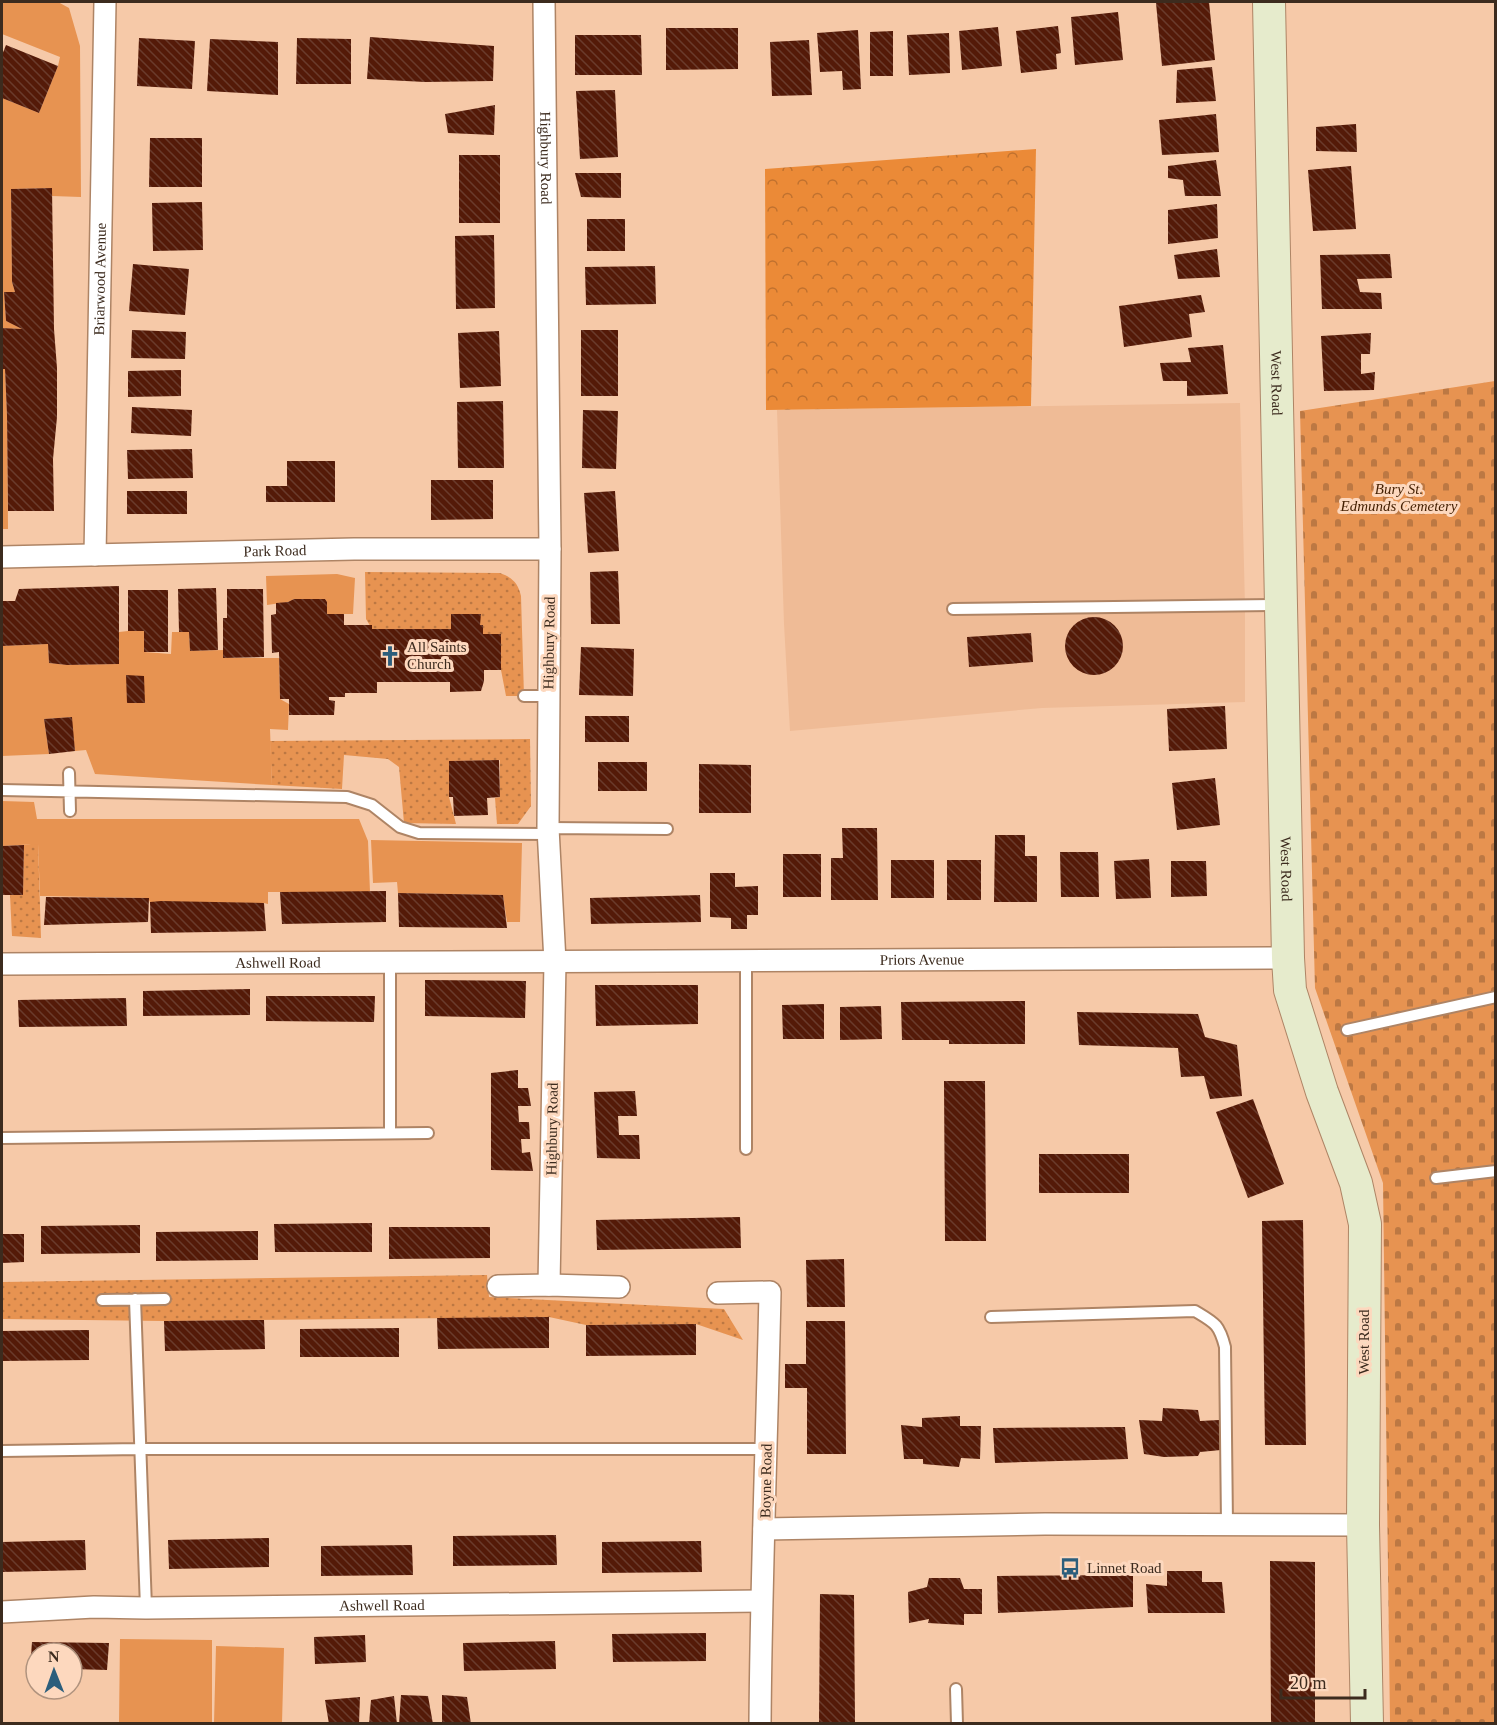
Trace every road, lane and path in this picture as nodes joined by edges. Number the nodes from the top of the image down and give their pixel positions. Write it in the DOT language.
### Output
graph roads {
  1 [pos="105,2"];
  2 [pos="544,2"];
  3 [pos="1269,2"];
  4 [pos="550,549"];
  5 [pos="95,555"];
  6 [pos="2,556"];
  7 [pos="1281,605"];
  8 [pos="953,609"];
  9 [pos="524,696"];
  10 [pos="548,696"];
  11 [pos="69,773"];
  12 [pos="2,790"];
  13 [pos="70,791"];
  14 [pos="70,811"];
  15 [pos="667,829"];
  16 [pos="548,831"];
  17 [pos="1288,958"];
  18 [pos="746,961"];
  19 [pos="390,962"];
  20 [pos="555,962"];
  21 [pos="2,964"];
  22 [pos="1496,997"];
  23 [pos="1347,1030"];
  24 [pos="390,1133"];
  25 [pos="428,1133"];
  26 [pos="2,1138"];
  27 [pos="746,1149"];
  28 [pos="1496,1171"];
  29 [pos="1436,1178"];
  30 [pos="549,1285"];
  31 [pos="498,1286"];
  32 [pos="619,1287"];
  33 [pos="718,1293"];
  34 [pos="135,1299"];
  35 [pos="165,1299"];
  36 [pos="102,1300"];
  37 [pos="991,1317"];
  38 [pos="140,1449"];
  39 [pos="766,1449"];
  40 [pos="2,1451"];
  41 [pos="1227,1524"];
  42 [pos="1363,1525"];
  43 [pos="764,1529"];
  44 [pos="761,1601"];
  45 [pos="146,1608"];
  46 [pos="2,1612"];
  47 [pos="956,1689"];
  48 [pos="760,1724"];
  49 [pos="957,1724"];
  50 [pos="1367,1724"];
  1 -- 5 [label="street, Briarwood Avenue"];
  2 -- 4 [label="street, Highbury Road"];
  3 -- 7 [label="street, West Road"];
  4 -- 5 [label="street, Park Road"];
  4 -- 10 [label="street, Highbury Road"];
  5 -- 6 [label="street, Park Road"];
  7 -- 8 [label="lane"];
  7 -- 17 [label="street, West Road"];
  9 -- 10 [label="lane"];
  10 -- 16 [label="street, Highbury Road"];
  11 -- 13 [label="lane"];
  12 -- 13 [label="lane"];
  13 -- 14 [label="lane"];
  13 -- 16 [label="lane"];
  15 -- 16 [label="lane"];
  16 -- 20 [label="street, Highbury Road"];
  17 -- 18 [label="street, Priors Avenue"];
  17 -- 42 [label="street, West Road"];
  18 -- 20 [label="street, Priors Avenue"];
  18 -- 27 [label="lane"];
  19 -- 20 [label="street, Ashwell Road"];
  19 -- 21 [label="street, Ashwell Road"];
  19 -- 24 [label="lane"];
  20 -- 30 [label="street, Highbury Road"];
  22 -- 23 [label="lane"];
  24 -- 25 [label="lane"];
  24 -- 26 [label="lane"];
  28 -- 29 [label="lane"];
  30 -- 31 [label="street"];
  30 -- 32 [label="street"];
  33 -- 39 [label="street, Boyne Road"];
  34 -- 35 [label="lane"];
  34 -- 36 [label="lane"];
  34 -- 38 [label="lane"];
  37 -- 41 [label="lane"];
  38 -- 39 [label="lane"];
  38 -- 40 [label="lane"];
  38 -- 45 [label="lane"];
  39 -- 43 [label="street, Boyne Road"];
  41 -- 42 [label="street"];
  41 -- 43 [label="street"];
  42 -- 50 [label="street, West Road"];
  43 -- 44 [label="street, Boyne Road"];
  44 -- 45 [label="street, Ashwell Road"];
  44 -- 48 [label="street, Boyne Road"];
  45 -- 46 [label="street, Ashwell Road"];
  47 -- 49 [label="lane"];
}
